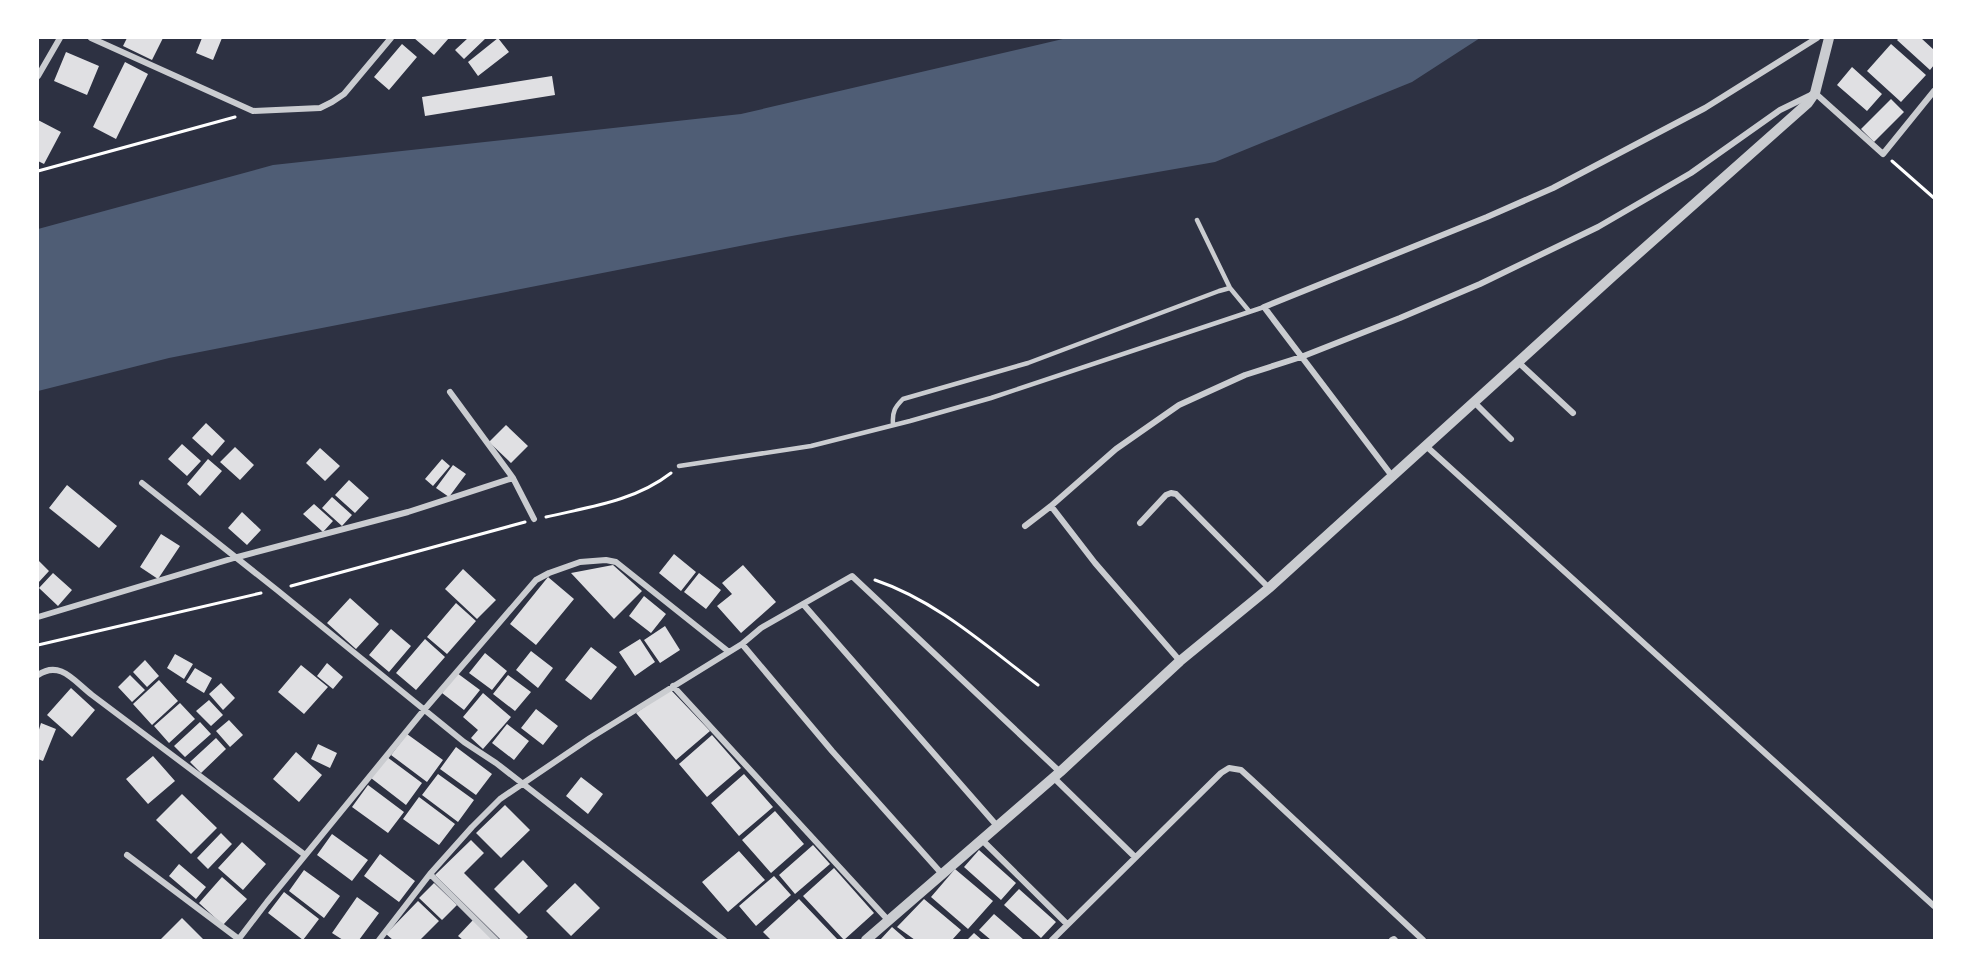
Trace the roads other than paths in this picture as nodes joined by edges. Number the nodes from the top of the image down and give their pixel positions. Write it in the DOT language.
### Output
graph roads {
  1 [pos="60,38"];
  2 [pos="91,38"];
  3 [pos="391,38"];
  4 [pos="1818,38"];
  5 [pos="1829,38"];
  6 [pos="38,76"];
  7 [pos="1935,91"];
  8 [pos="1815,93"];
  9 [pos="1197,220"];
  10 [pos="1230,288"];
  11 [pos="1264,307"];
  12 [pos="1249,311"];
  13 [pos="1301,357"];
  14 [pos="1518,362"];
  15 [pos="450,392"];
  16 [pos="1474,402"];
  17 [pos="1573,413"];
  18 [pos="894,424"];
  19 [pos="1511,439"];
  20 [pos="1426,446"];
  21 [pos="679,466"];
  22 [pos="1392,476"];
  23 [pos="513,478"];
  24 [pos="142,483"];
  25 [pos="1051,506"];
  26 [pos="534,519"];
  27 [pos="1140,523"];
  28 [pos="1025,526"];
  29 [pos="234,558"];
  30 [pos="1269,588"];
  31 [pos="803,604"];
  32 [pos="38,617"];
  33 [pos="742,644"];
  34 [pos="729,652"];
  35 [pos="1180,661"];
  36 [pos="38,675"];
  37 [pos="673,686"];
  38 [pos="424,710"];
  39 [pos="1056,774"];
  40 [pos="522,784"];
  41 [pos="998,826"];
  42 [pos="982,840"];
  43 [pos="127,855"];
  44 [pos="305,855"];
  45 [pos="1135,857"];
  46 [pos="430,874"];
  47 [pos="942,874"];
  48 [pos="1935,906"];
  49 [pos="888,921"];
  50 [pos="1067,924"];
  51 [pos="384,939"];
  52 [pos="239,940"];
  53 [pos="496,940"];
  54 [pos="724,940"];
  55 [pos="866,940"];
  56 [pos="1052,940"];
  57 [pos="1423,940"];
  1 -- 6 [label="street"];
  2 -- 3 [label="street"];
  4 -- 11 [label="street"];
  5 -- 8 [label="street"];
  7 -- 8 [label="street"];
  8 -- 13 [label="street"];
  8 -- 14 [label="street"];
  9 -- 10 [label="lane"];
  10 -- 12 [label="lane"];
  10 -- 18 [label="lane"];
  11 -- 12 [label="lane"];
  11 -- 13 [label="street"];
  12 -- 18 [label="lane"];
  13 -- 22 [label="street"];
  13 -- 25 [label="street"];
  14 -- 16 [label="street"];
  14 -- 17 [label="street"];
  15 -- 23 [label="street"];
  16 -- 19 [label="street"];
  16 -- 20 [label="street"];
  18 -- 21 [label="lane"];
  20 -- 22 [label="street"];
  20 -- 48 [label="street"];
  22 -- 30 [label="street"];
  23 -- 26 [label="street"];
  23 -- 29 [label="street"];
  24 -- 29 [label="street"];
  25 -- 28 [label="street"];
  25 -- 35 [label="street"];
  27 -- 30 [label="street"];
  29 -- 32 [label="street"];
  29 -- 38 [label="street"];
  30 -- 35 [label="street"];
  31 -- 33 [label="street"];
  31 -- 39 [label="street"];
  31 -- 41 [label="street"];
  33 -- 34 [label="street"];
  33 -- 47 [label="street"];
  34 -- 37 [label="street"];
  34 -- 38 [label="street"];
  35 -- 39 [label="street"];
  36 -- 44 [label="street"];
  37 -- 40 [label="street"];
  37 -- 49 [label="street"];
  38 -- 40 [label="street"];
  38 -- 44 [label="street"];
  39 -- 41 [label="street"];
  39 -- 45 [label="street"];
  40 -- 46 [label="street"];
  40 -- 54 [label="street"];
  41 -- 42 [label="street"];
  42 -- 47 [label="street"];
  42 -- 50 [label="street"];
  43 -- 52 [label="street"];
  44 -- 52 [label="street"];
  45 -- 50 [label="street"];
  45 -- 57 [label="street"];
  46 -- 51 [label="street"];
  46 -- 53 [label="street"];
  47 -- 49 [label="street"];
  49 -- 55 [label="street"];
  50 -- 56 [label="street"];
}
